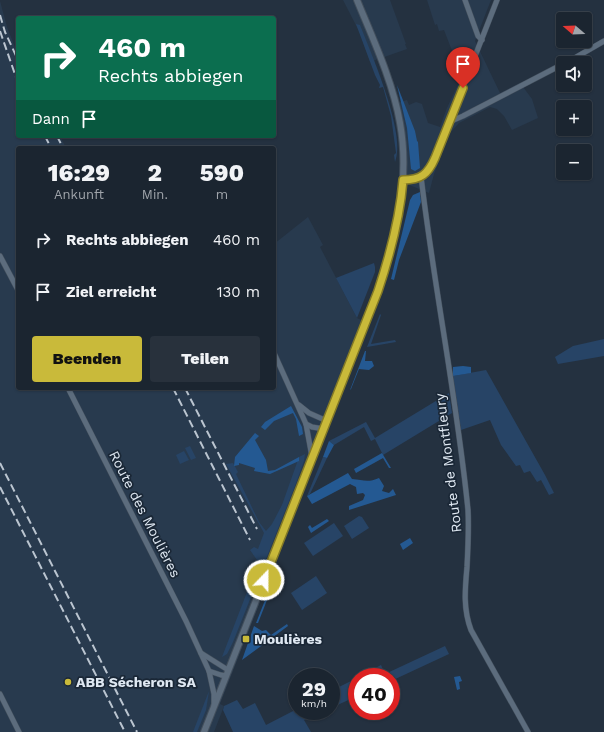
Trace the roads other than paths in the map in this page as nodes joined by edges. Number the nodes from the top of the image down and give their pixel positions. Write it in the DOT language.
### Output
graph roads {
  1 [pos="357,0"];
  2 [pos="465,0"];
  3 [pos="497,0"];
  4 [pos="482,40"];
  5 [pos="604,41"];
  6 [pos="578,56"];
  7 [pos="556,68"];
  8 [pos="449,122"];
  9 [pos="421,176"];
  10 [pos="403,180"];
  11 [pos="0,256"];
  12 [pos="16,286"];
  13 [pos="276,357"];
  14 [pos="69,390"];
  15 [pos="298,404"];
  16 [pos="327,421"];
  17 [pos="306,424"];
  18 [pos="324,428"];
  19 [pos="312,458"];
  20 [pos="200,652"];
  21 [pos="209,671"];
  22 [pos="227,673"];
  23 [pos="0,694"];
  24 [pos="214,706"];
  25 [pos="19,732"];
  26 [pos="204,732"];
  27 [pos="528,732"];
  1 -- 10 [label="street"];
  2 -- 4 [label="street"];
  3 -- 4 [label="street"];
  4 -- 8 [label="street"];
  5 -- 6 [label="street"];
  7 -- 8 [label="street"];
  8 -- 9 [label="street"];
  9 -- 10 [label="street"];
  9 -- 27 [label="street, Route de Montfleury"];
  10 -- 16 [label="street"];
  11 -- 12 [label="street"];
  13 -- 15 [label="street"];
  14 -- 20 [label="street, Route des Moulières"];
  15 -- 16 [label="street"];
  15 -- 17 [label="street"];
  16 -- 18 [label="street"];
  17 -- 18 [label="street"];
  17 -- 19 [label="street"];
  18 -- 19 [label="street"];
  19 -- 22 [label="street"];
  20 -- 21 [label="street, Route des Moulières"];
  20 -- 22 [label="street"];
  21 -- 22 [label="street"];
  21 -- 24 [label="street"];
  22 -- 24 [label="street"];
  23 -- 25 [label="street"];
  24 -- 26 [label="street"];
}
